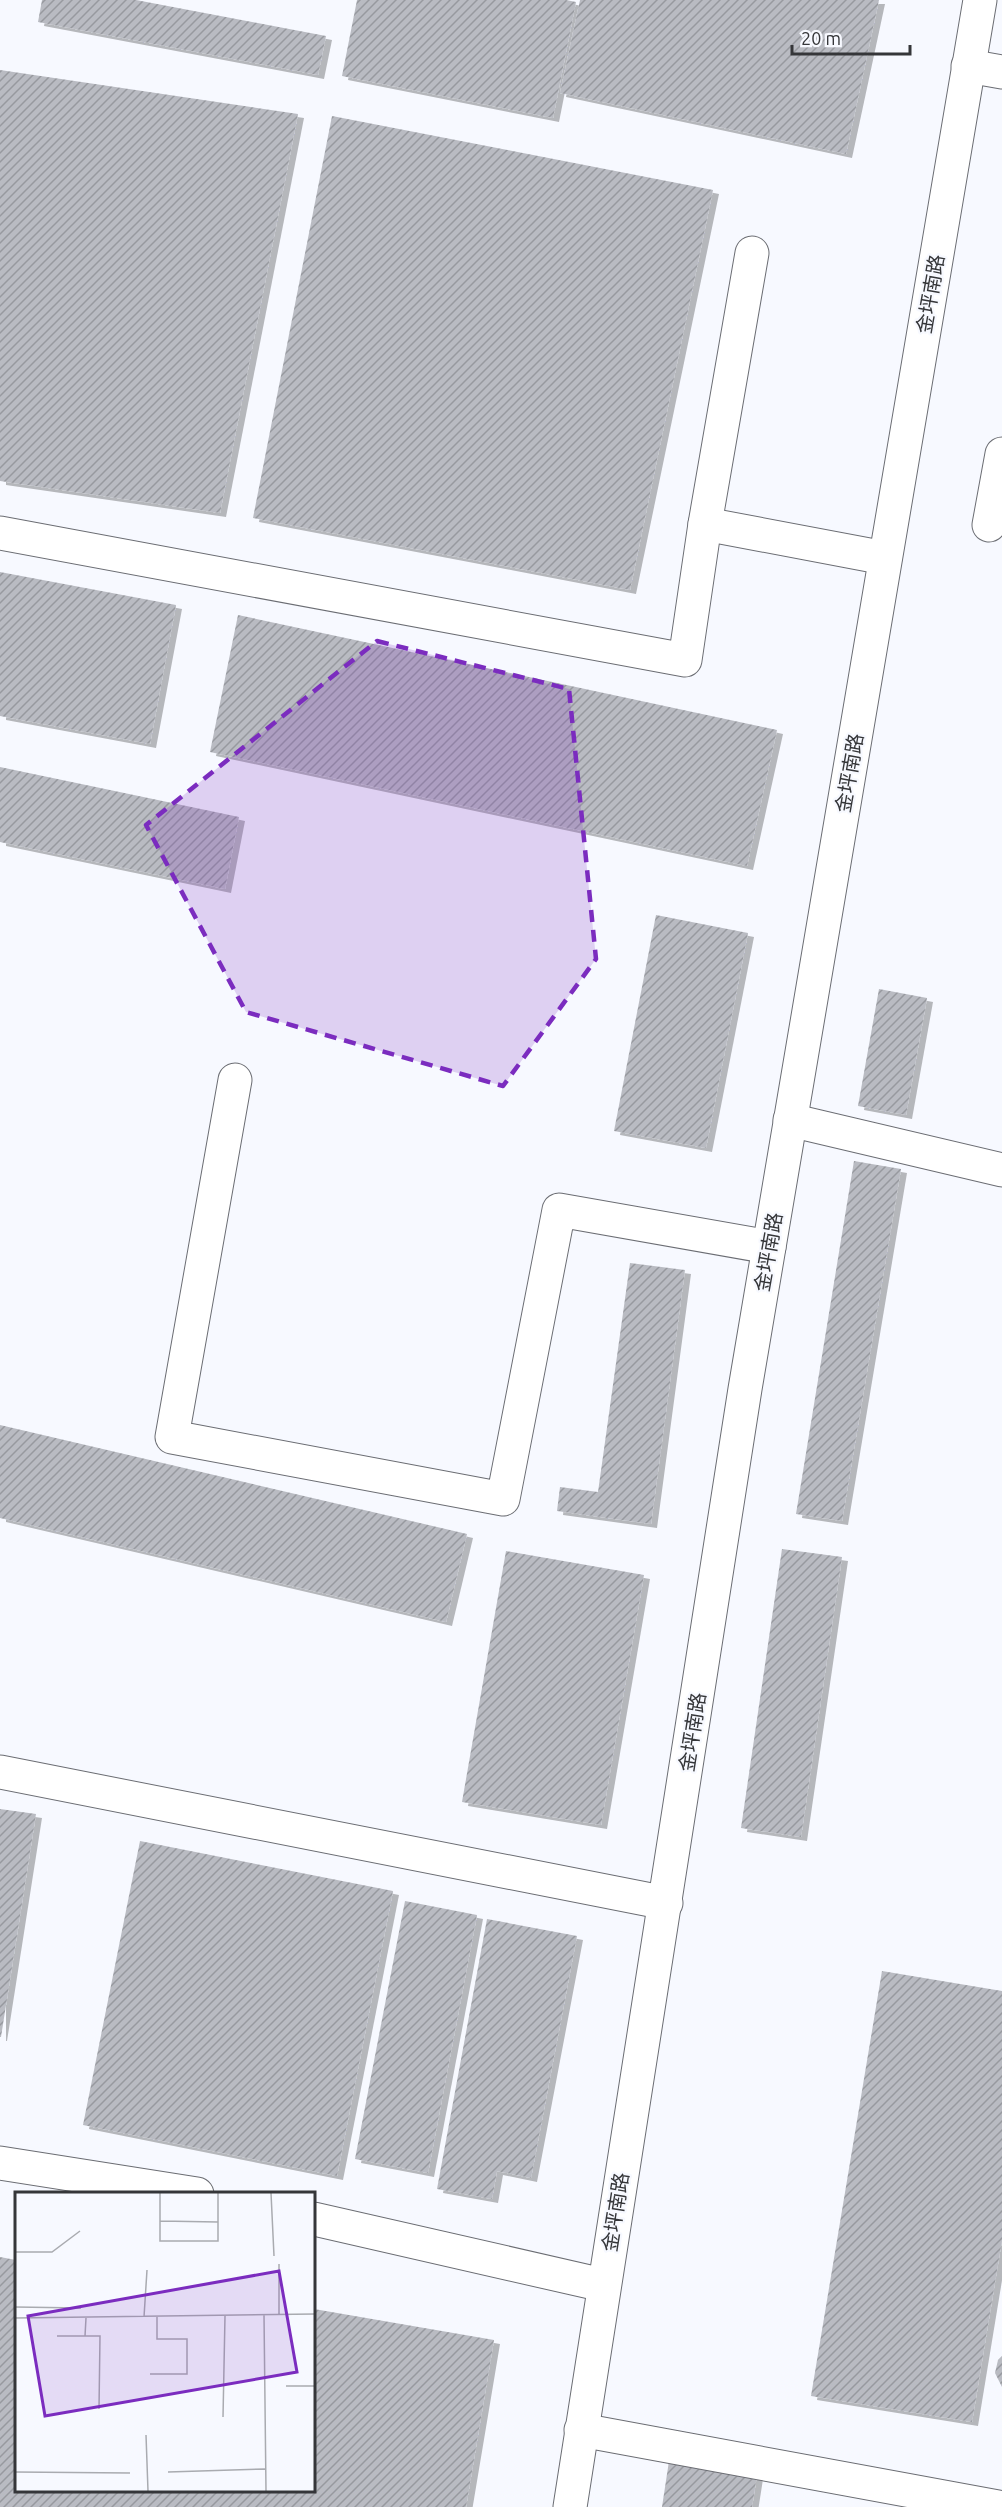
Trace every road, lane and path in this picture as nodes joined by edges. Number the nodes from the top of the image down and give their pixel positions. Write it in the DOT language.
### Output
graph roads {
  1 [pos="980,0"];
  2 [pos="968,66"];
  3 [pos="1002,72"];
  4 [pos="752,253"];
  5 [pos="1002,454"];
  6 [pos="705,524"];
  7 [pos="989,525"];
  8 [pos="0,533"];
  9 [pos="885,558"];
  10 [pos="235,1080"];
  11 [pos="790,1120"];
  12 [pos="1002,1170"];
  13 [pos="769,1246"];
  14 [pos="0,1772"];
  15 [pos="666,1903"];
  16 [pos="0,2163"];
  17 [pos="190,2192"];
  18 [pos="315,2219"];
  19 [pos="603,2285"];
  20 [pos="582,2430"];
  21 [pos="570,2507"];
  22 [pos="998,2507"];
  1 -- 2 [label="street, 金坪南路"];
  2 -- 3 [label="street"];
  2 -- 9 [label="street, 金坪南路"];
  4 -- 6 [label="street"];
  5 -- 7 [label="street"];
  6 -- 8 [label="street"];
  6 -- 9 [label="street"];
  9 -- 11 [label="street, 金坪南路"];
  10 -- 13 [label="street"];
  11 -- 12 [label="street"];
  11 -- 13 [label="street, 金坪南路"];
  13 -- 15 [label="street, 金坪南路"];
  14 -- 15 [label="street"];
  15 -- 19 [label="street, 金坪南路"];
  16 -- 17 [label="street"];
  18 -- 19 [label="street"];
  19 -- 20 [label="street, 金坪南路"];
  20 -- 21 [label="street, 金坪南路"];
  20 -- 22 [label="street"];
}
